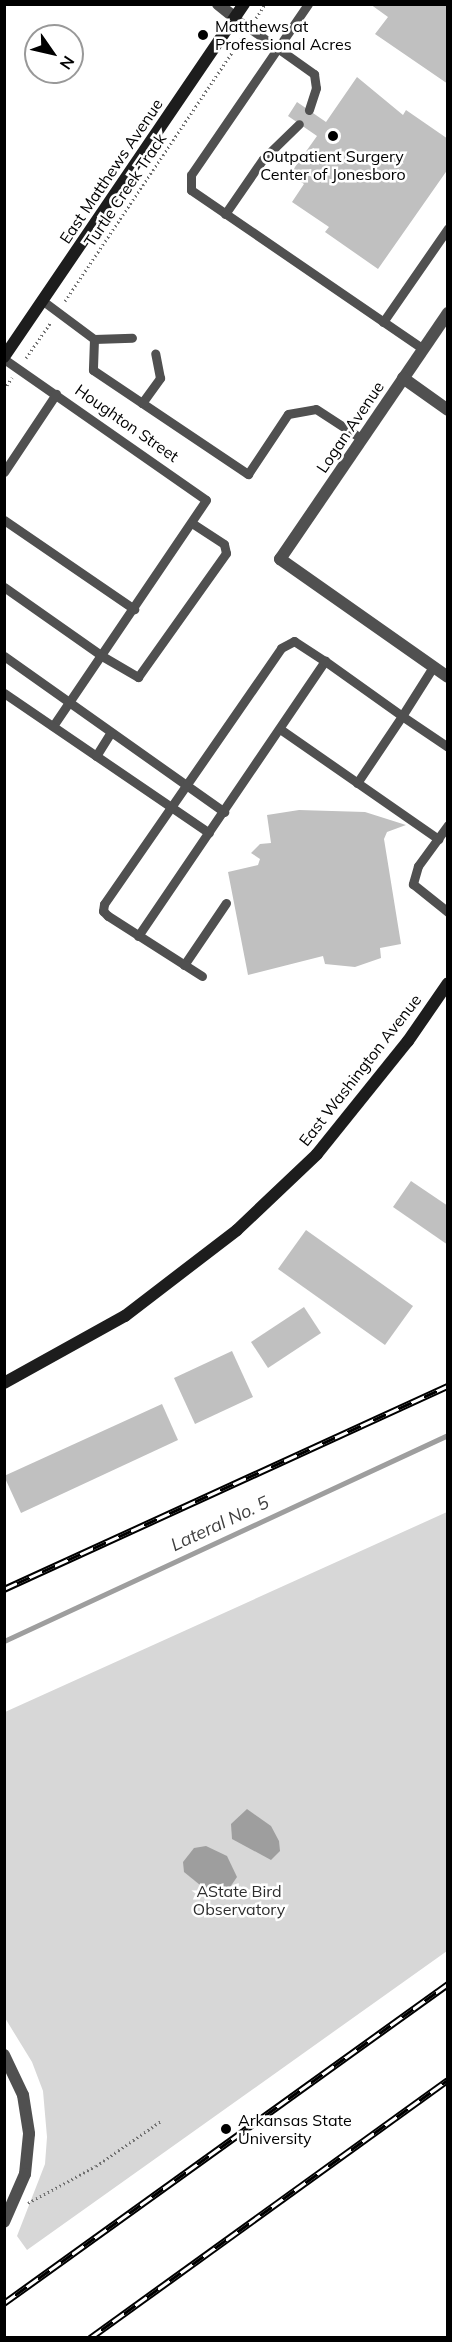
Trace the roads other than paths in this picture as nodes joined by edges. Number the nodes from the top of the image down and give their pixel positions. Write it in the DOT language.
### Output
graph roads {
  1 [pos="218,4"];
  2 [pos="244,4"];
  3 [pos="308,4"];
  4 [pos="236,18"];
  5 [pos="278,49"];
  6 [pos="309,110"];
  7 [pos="299,124"];
  8 [pos="225,214"];
  9 [pos="447,228"];
  10 [pos="43,301"];
  11 [pos="447,313"];
  12 [pos="383,322"];
  13 [pos="132,338"];
  14 [pos="94,339"];
  15 [pos="423,349"];
  16 [pos="155,353"];
  17 [pos="4,358"];
  18 [pos="404,378"];
  19 [pos="56,394"];
  20 [pos="142,403"];
  21 [pos="447,410"];
  22 [pos="362,439"];
  23 [pos="4,472"];
  24 [pos="4,520"];
  25 [pos="193,524"];
  26 [pos="4,587"];
  27 [pos="134,609"];
  28 [pos="4,656"];
  29 [pos="102,656"];
  30 [pos="325,662"];
  31 [pos="433,667"];
  32 [pos="447,677"];
  33 [pos="4,693"];
  34 [pos="69,702"];
  35 [pos="402,716"];
  36 [pos="53,726"];
  37 [pos="280,729"];
  38 [pos="111,732"];
  39 [pos="447,747"];
  40 [pos="96,756"];
  41 [pos="357,783"];
  42 [pos="185,785"];
  43 [pos="171,807"];
  44 [pos="224,812"];
  45 [pos="447,825"];
  46 [pos="209,833"];
  47 [pos="438,838"];
  48 [pos="226,903"];
  49 [pos="447,912"];
  50 [pos="138,936"];
  51 [pos="184,965"];
  52 [pos="202,976"];
  53 [pos="447,983"];
  54 [pos="4,1383"];
  55 [pos="4,2055"];
  56 [pos="4,2222"];
  1 -- 4 [label="street"];
  2 -- 4 [label="street, East Matthews Avenue"];
  3 -- 5 [label="lane"];
  4 -- 5 [label="lane"];
  4 -- 10 [label="street, East Matthews Avenue"];
  5 -- 6 [label="lane"];
  5 -- 8 [label="lane"];
  7 -- 8 [label="lane"];
  8 -- 12 [label="lane"];
  9 -- 12 [label="lane"];
  10 -- 14 [label="lane"];
  10 -- 17 [label="street, East Matthews Avenue"];
  11 -- 15 [label="street, Logan Avenue"];
  12 -- 15 [label="lane"];
  13 -- 14 [label="lane"];
  14 -- 20 [label="lane"];
  15 -- 18 [label="street, Logan Avenue"];
  16 -- 20 [label="lane"];
  17 -- 19 [label="lane, Houghton Street"];
  18 -- 21 [label="street"];
  18 -- 22 [label="street, Logan Avenue"];
  19 -- 23 [label="lane"];
  19 -- 25 [label="lane, Houghton Street"];
  20 -- 22 [label="lane"];
  22 -- 31 [label="street, Logan Avenue"];
  24 -- 27 [label="lane"];
  25 -- 27 [label="lane"];
  25 -- 29 [label="lane"];
  26 -- 29 [label="lane"];
  27 -- 29 [label="lane"];
  28 -- 34 [label="lane"];
  29 -- 34 [label="lane"];
  30 -- 35 [label="lane"];
  30 -- 37 [label="lane"];
  30 -- 42 [label="lane"];
  31 -- 32 [label="street"];
  31 -- 35 [label="lane"];
  33 -- 36 [label="lane"];
  34 -- 36 [label="lane"];
  34 -- 38 [label="lane"];
  35 -- 39 [label="lane"];
  35 -- 41 [label="lane"];
  36 -- 40 [label="lane"];
  37 -- 41 [label="lane"];
  37 -- 44 [label="lane"];
  38 -- 40 [label="lane"];
  38 -- 42 [label="lane"];
  40 -- 43 [label="lane"];
  41 -- 47 [label="lane"];
  42 -- 43 [label="lane"];
  42 -- 44 [label="lane"];
  43 -- 46 [label="lane"];
  43 -- 50 [label="lane"];
  44 -- 46 [label="lane"];
  45 -- 47 [label="lane"];
  46 -- 50 [label="lane"];
  47 -- 49 [label="lane"];
  48 -- 51 [label="lane"];
  50 -- 51 [label="lane"];
  51 -- 52 [label="lane"];
  53 -- 54 [label="street, East Washington Avenue"];
  55 -- 56 [label="street"];
}
